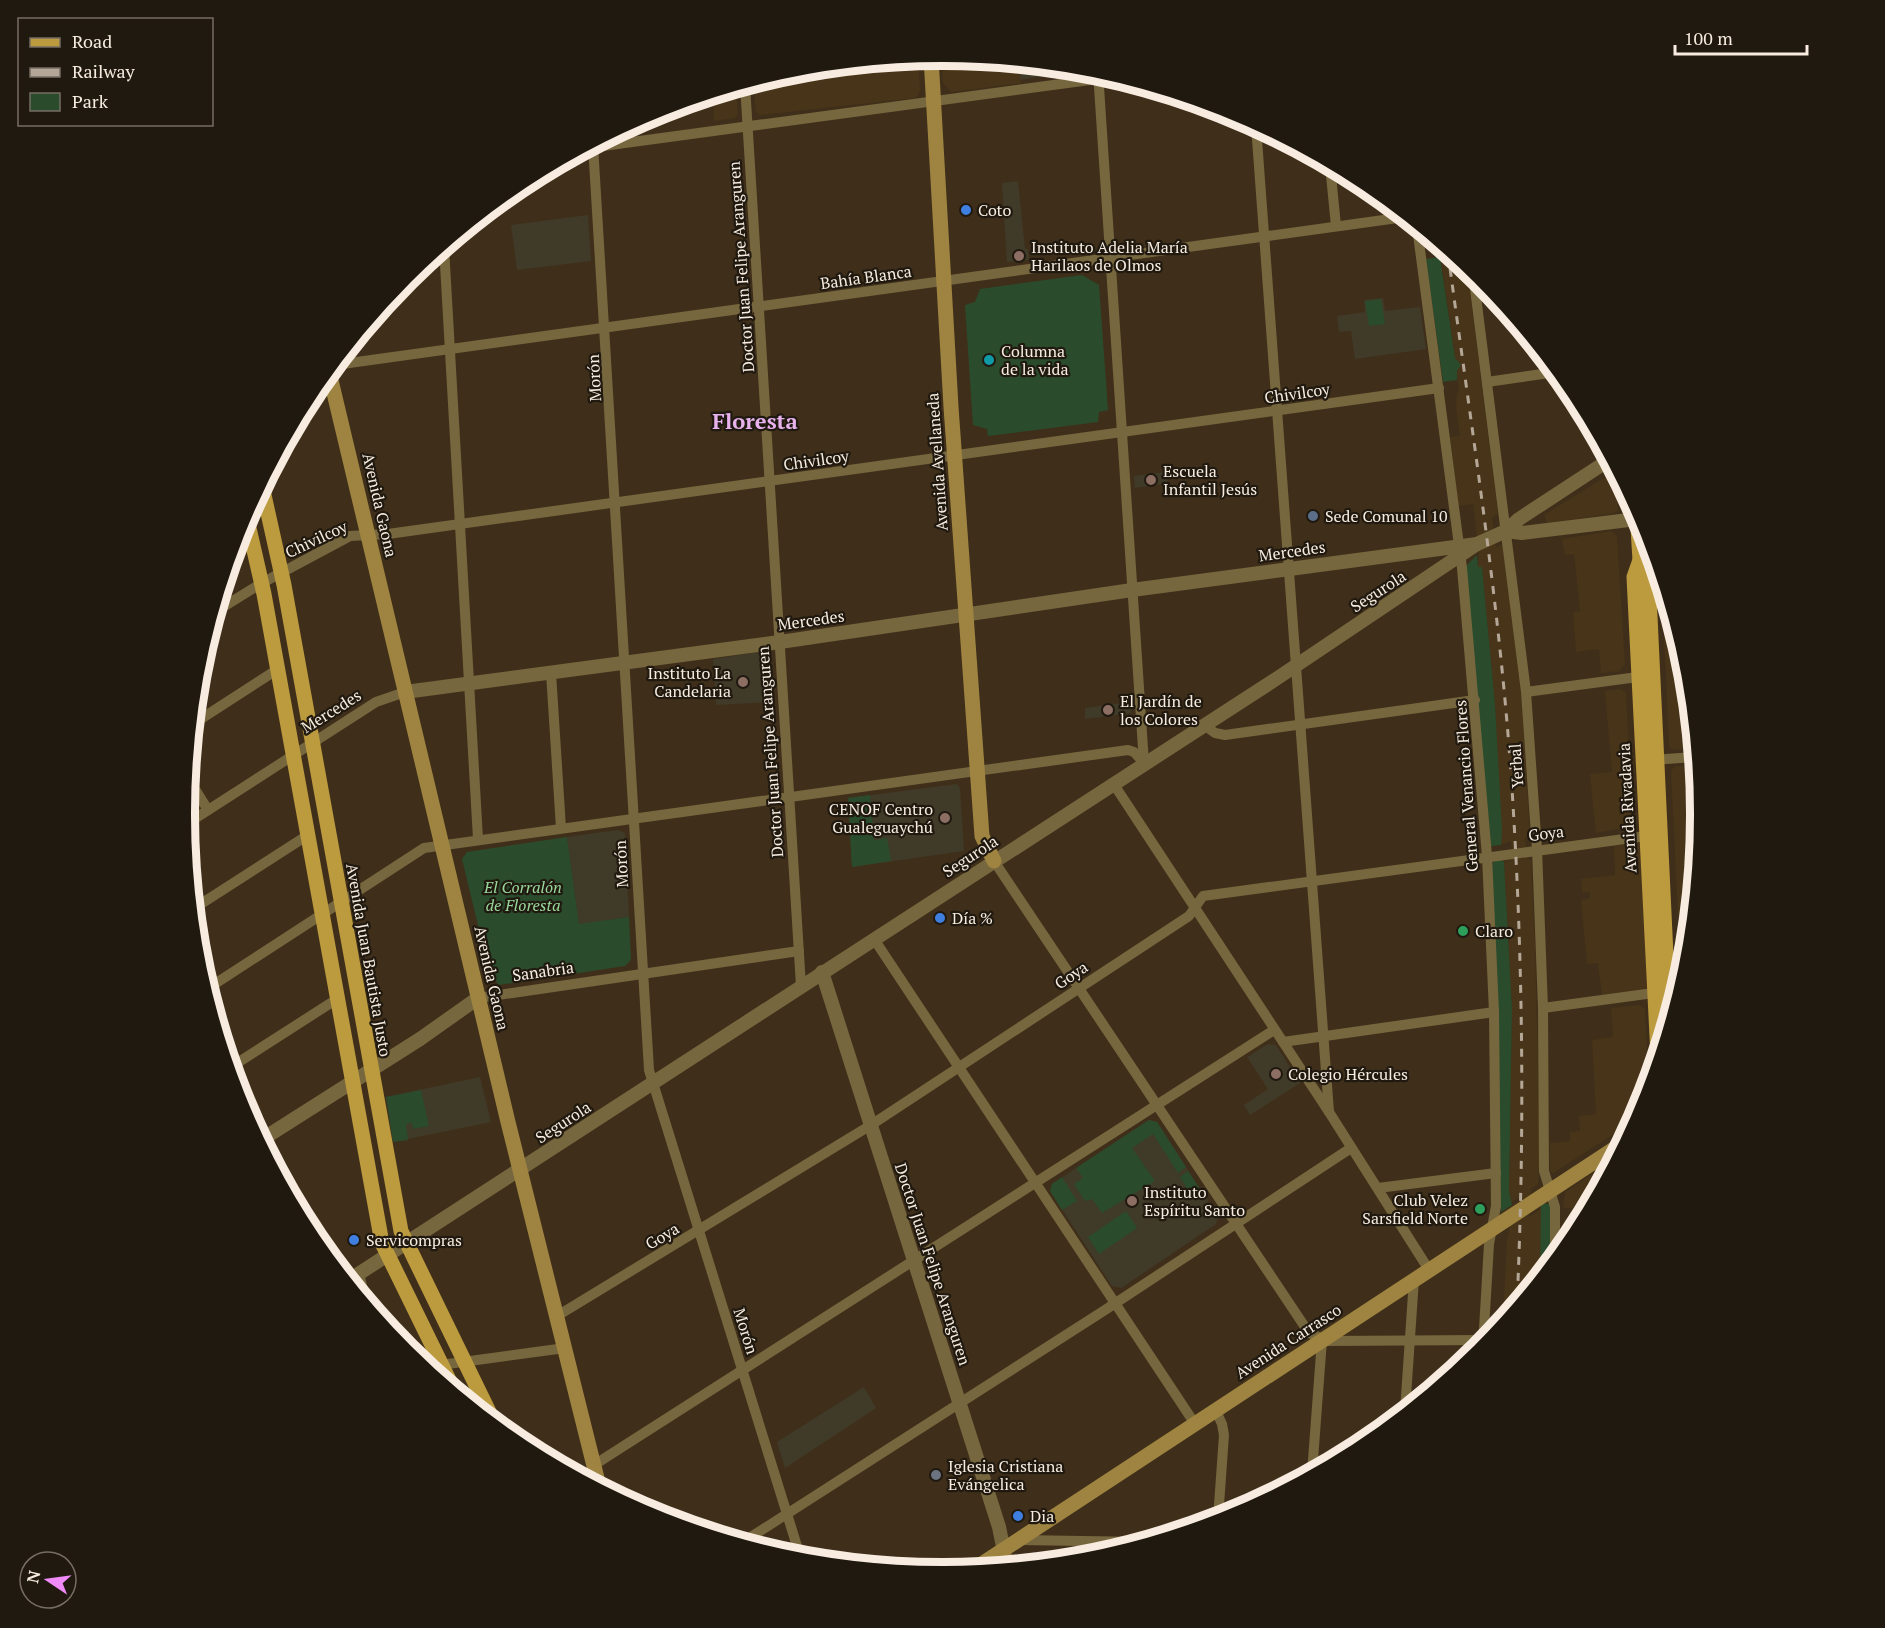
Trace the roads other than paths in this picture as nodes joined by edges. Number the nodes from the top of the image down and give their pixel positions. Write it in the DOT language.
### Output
graph roads {
  1 [pos="932,66"];
  2 [pos="1078,78"];
  3 [pos="1099,83"];
  4 [pos="746,92"];
  5 [pos="934,101"];
  6 [pos="748,126"];
  7 [pos="1257,136"];
  8 [pos="611,144"];
  9 [pos="593,153"];
  10 [pos="1331,175"];
  11 [pos="1392,217"];
  12 [pos="1336,226"];
  13 [pos="1264,237"];
  14 [pos="1420,239"];
  15 [pos="445,256"];
  16 [pos="1109,258"];
  17 [pos="944,280"];
  18 [pos="1475,289"];
  19 [pos="760,307"];
  20 [pos="606,327"];
  21 [pos="450,348"];
  22 [pos="347,362"];
  23 [pos="1546,373"];
  24 [pos="1487,382"];
  25 [pos="332,383"];
  26 [pos="1439,388"];
  27 [pos="1277,411"];
  28 [pos="1122,433"];
  29 [pos="955,455"];
  30 [pos="1603,464"];
  31 [pos="771,482"];
  32 [pos="265,498"];
  33 [pos="615,502"];
  34 [pos="1539,506"];
  35 [pos="1629,517"];
  36 [pos="460,524"];
  37 [pos="250,531"];
  38 [pos="1506,531"];
  39 [pos="1545,531"];
  40 [pos="368,535"];
  41 [pos="1432,549"];
  42 [pos="1459,551"];
  43 [pos="1647,564"];
  44 [pos="1290,568"];
  45 [pos="1439,571"];
  46 [pos="282,572"];
  47 [pos="262,583"];
  48 [pos="1132,590"];
  49 [pos="224,606"];
  50 [pos="966,614"];
  51 [pos="780,642"];
  52 [pos="625,662"];
  53 [pos="1296,664"];
  54 [pos="278,669"];
  55 [pos="551,673"];
  56 [pos="1646,676"];
  57 [pos="468,684"];
  58 [pos="405,692"];
  59 [pos="1526,692"];
  60 [pos="1475,700"];
  61 [pos="201,719"];
  62 [pos="1301,724"];
  63 [pos="1204,725"];
  64 [pos="311,743"];
  65 [pos="294,755"];
  66 [pos="1688,757"];
  67 [pos="1650,760"];
  68 [pos="1144,763"];
  69 [pos="977,771"];
  70 [pos="1113,783"];
  71 [pos="195,790"];
  72 [pos="790,796"];
  73 [pos="208,810"];
  74 [pos="195,818"];
  75 [pos="633,819"];
  76 [pos="561,828"];
  77 [pos="308,835"];
  78 [pos="1653,835"];
  79 [pos="478,839"];
  80 [pos="442,844"];
  81 [pos="1537,849"];
  82 [pos="1487,856"];
  83 [pos="994,861"];
  84 [pos="1313,881"];
  85 [pos="341,903"];
  86 [pos="200,904"];
  87 [pos="1194,907"];
  88 [pos="322,915"];
  89 [pos="874,939"];
  90 [pos="799,951"];
  91 [pos="822,972"];
  92 [pos="643,974"];
  93 [pos="215,984"];
  94 [pos="801,986"];
  95 [pos="1080,988"];
  96 [pos="1661,992"];
  97 [pos="478,998"];
  98 [pos="337,999"];
  99 [pos="1665,1007"];
  100 [pos="1543,1008"];
  101 [pos="1494,1012"];
  102 [pos="1659,1026"];
  103 [pos="1274,1030"];
  104 [pos="1324,1037"];
  105 [pos="1283,1042"];
  106 [pos="237,1063"];
  107 [pos="370,1068"];
  108 [pos="959,1068"];
  109 [pos="352,1080"];
  110 [pos="652,1083"];
  111 [pos="1158,1104"];
  112 [pos="1329,1112"];
  113 [pos="872,1125"];
  114 [pos="268,1136"];
  115 [pos="1352,1148"];
  116 [pos="1610,1151"];
  117 [pos="520,1170"];
  118 [pos="1496,1173"];
  119 [pos="1034,1184"];
  120 [pos="1378,1188"];
  121 [pos="1550,1189"];
  122 [pos="1235,1224"];
  123 [pos="1492,1227"];
  124 [pos="699,1231"];
  125 [pos="406,1243"];
  126 [pos="1555,1243"];
  127 [pos="387,1255"];
  128 [pos="915,1261"];
  129 [pos="1429,1270"];
  130 [pos="355,1276"];
  131 [pos="1414,1280"];
  132 [pos="1114,1304"];
  133 [pos="557,1316"];
  134 [pos="1484,1329"];
  135 [pos="1322,1340"];
  136 [pos="1410,1342"];
  137 [pos="1471,1343"];
  138 [pos="565,1348"];
  139 [pos="431,1359"];
  140 [pos="465,1362"];
  141 [pos="438,1366"];
  142 [pos="742,1370"];
  143 [pos="1406,1401"];
  144 [pos="959,1402"];
  145 [pos="487,1407"];
  146 [pos="1216,1411"];
  147 [pos="1195,1424"];
  148 [pos="1313,1464"];
  149 [pos="594,1465"];
  150 [pos="597,1477"];
  151 [pos="1219,1509"];
  152 [pos="787,1515"];
  153 [pos="1058,1515"];
  154 [pos="751,1537"];
  155 [pos="1020,1540"];
  156 [pos="1069,1540"];
  157 [pos="1117,1541"];
  158 [pos="798,1548"];
  159 [pos="1005,1550"];
  160 [pos="1006,1559"];
  161 [pos="989,1560"];
  1 -- 5 [label="main road, Avenida Avellaneda"];
  2 -- 5 [label="street"];
  3 -- 16 [label="street"];
  4 -- 6 [label="street, Doctor Juan Felipe Aranguren"];
  5 -- 6 [label="street"];
  5 -- 17 [label="main road, Avenida Avellaneda"];
  6 -- 8 [label="street"];
  6 -- 19 [label="street, Doctor Juan Felipe Aranguren"];
  7 -- 13 [label="street"];
  9 -- 20 [label="street, Morón"];
  10 -- 12 [label="street"];
  11 -- 12 [label="street, Bahía Blanca"];
  12 -- 13 [label="street, Bahía Blanca"];
  13 -- 16 [label="street, Bahía Blanca"];
  13 -- 27 [label="street"];
  14 -- 26 [label="street, General Venancio Flores"];
  15 -- 21 [label="street"];
  16 -- 17 [label="street, Bahía Blanca"];
  16 -- 28 [label="street"];
  17 -- 19 [label="street, Bahía Blanca"];
  17 -- 29 [label="main road, Avenida Avellaneda"];
  18 -- 24 [label="street, Yerbal"];
  19 -- 20 [label="street, Bahía Blanca"];
  19 -- 31 [label="street, Doctor Juan Felipe Aranguren"];
  20 -- 21 [label="street, Bahía Blanca"];
  20 -- 33 [label="street, Morón"];
  21 -- 22 [label="street, Bahía Blanca"];
  21 -- 36 [label="street"];
  23 -- 24 [label="street"];
  24 -- 38 [label="street, Yerbal"];
  25 -- 40 [label="main road, Avenida Gaona"];
  26 -- 27 [label="street, Chivilcoy"];
  26 -- 42 [label="street, General Venancio Flores"];
  27 -- 28 [label="street, Chivilcoy"];
  27 -- 44 [label="street"];
  28 -- 29 [label="street, Chivilcoy"];
  28 -- 48 [label="street"];
  29 -- 31 [label="street, Chivilcoy"];
  29 -- 50 [label="main road, Avenida Avellaneda"];
  30 -- 34 [label="street"];
  31 -- 33 [label="street, Chivilcoy"];
  31 -- 51 [label="street, Doctor Juan Felipe Aranguren"];
  32 -- 46 [label="main road, Avenida Juan Bautista Justo"];
  33 -- 36 [label="street, Chivilcoy"];
  33 -- 52 [label="street, Morón"];
  34 -- 38 [label="street"];
  34 -- 39 [label="street"];
  35 -- 39 [label="street"];
  36 -- 40 [label="street, Chivilcoy"];
  36 -- 57 [label="street"];
  37 -- 47 [label="main road"];
  38 -- 39 [label="street"];
  38 -- 42 [label="street, Mercedes"];
  38 -- 59 [label="street, Yerbal"];
  40 -- 46 [label="street, Chivilcoy"];
  40 -- 58 [label="main road, Avenida Gaona"];
  41 -- 42 [label="street, Mercedes"];
  41 -- 44 [label="street, Mercedes"];
  41 -- 45 [label="street"];
  42 -- 45 [label="street, Segurola"];
  42 -- 60 [label="street, General Venancio Flores"];
  43 -- 56 [label="main road, Avenida Rivadavia"];
  44 -- 48 [label="street, Mercedes"];
  44 -- 53 [label="street"];
  45 -- 53 [label="street, Segurola"];
  46 -- 47 [label="street, Chivilcoy"];
  46 -- 64 [label="main road, Avenida Juan Bautista Justo"];
  47 -- 49 [label="street, Chivilcoy"];
  47 -- 54 [label="main road"];
  48 -- 50 [label="street, Mercedes"];
  48 -- 68 [label="street"];
  50 -- 51 [label="street, Mercedes"];
  50 -- 69 [label="main road, Avenida Avellaneda"];
  51 -- 52 [label="street, Mercedes"];
  51 -- 72 [label="street, Doctor Juan Felipe Aranguren"];
  52 -- 55 [label="street, Mercedes"];
  52 -- 75 [label="street, Morón"];
  53 -- 62 [label="street"];
  53 -- 63 [label="street, Segurola"];
  54 -- 61 [label="street"];
  54 -- 65 [label="main road"];
  55 -- 57 [label="street, Mercedes"];
  55 -- 76 [label="street"];
  56 -- 59 [label="street"];
  56 -- 67 [label="main road, Avenida Rivadavia"];
  57 -- 58 [label="street, Mercedes"];
  57 -- 79 [label="street"];
  58 -- 64 [label="street, Mercedes"];
  58 -- 80 [label="main road, Avenida Gaona"];
  59 -- 81 [label="street, Yerbal"];
  60 -- 62 [label="street"];
  60 -- 82 [label="street, General Venancio Flores"];
  62 -- 63 [label="street"];
  62 -- 84 [label="street"];
  63 -- 68 [label="street, Segurola"];
  64 -- 65 [label="street, Mercedes"];
  64 -- 85 [label="main road, Avenida Juan Bautista Justo"];
  65 -- 73 [label="street, Mercedes"];
  65 -- 77 [label="main road"];
  66 -- 67 [label="street"];
  67 -- 78 [label="main road, Avenida Rivadavia"];
  68 -- 69 [label="street"];
  68 -- 70 [label="street, Segurola"];
  69 -- 72 [label="street"];
  69 -- 83 [label="main road, Avenida Avellaneda"];
  70 -- 83 [label="street, Segurola"];
  70 -- 87 [label="street"];
  71 -- 73 [label="street"];
  72 -- 75 [label="street"];
  72 -- 90 [label="street, Doctor Juan Felipe Aranguren"];
  73 -- 74 [label="street, Mercedes"];
  75 -- 76 [label="street"];
  75 -- 92 [label="street, Morón"];
  76 -- 79 [label="street"];
  77 -- 86 [label="street"];
  77 -- 88 [label="main road"];
  78 -- 81 [label="street, Goya"];
  78 -- 96 [label="main road, Avenida Rivadavia"];
  79 -- 80 [label="street"];
  80 -- 85 [label="street"];
  80 -- 97 [label="main road, Avenida Gaona"];
  81 -- 82 [label="street, Goya"];
  81 -- 100 [label="street, Yerbal"];
  82 -- 84 [label="street, Goya"];
  82 -- 101 [label="street, General Venancio Flores"];
  83 -- 89 [label="street, Segurola"];
  83 -- 95 [label="street"];
  84 -- 87 [label="street, Goya"];
  84 -- 104 [label="street"];
  85 -- 88 [label="street"];
  85 -- 107 [label="main road, Avenida Juan Bautista Justo"];
  87 -- 95 [label="street, Goya"];
  87 -- 103 [label="street"];
  88 -- 93 [label="street"];
  88 -- 98 [label="main road"];
  89 -- 91 [label="street, Segurola"];
  89 -- 108 [label="street"];
  90 -- 92 [label="street, Sanabria"];
  90 -- 94 [label="street, Doctor Juan Felipe Aranguren"];
  91 -- 94 [label="street, Segurola"];
  91 -- 113 [label="street, Doctor Juan Felipe Aranguren"];
  92 -- 97 [label="street, Sanabria"];
  92 -- 110 [label="street, Morón"];
  94 -- 110 [label="street, Segurola"];
  95 -- 108 [label="street, Goya"];
  95 -- 111 [label="street"];
  96 -- 99 [label="main road, Avenida Rivadavia"];
  96 -- 100 [label="street"];
  96 -- 102 [label="main road, Avenida Rivadavia"];
  97 -- 107 [label="street, Sanabria"];
  97 -- 117 [label="main road, Avenida Gaona"];
  98 -- 106 [label="street"];
  98 -- 109 [label="main road"];
  100 -- 121 [label="street, Yerbal"];
  101 -- 104 [label="street"];
  101 -- 118 [label="street, General Venancio Flores"];
  103 -- 105 [label="street"];
  103 -- 111 [label="street"];
  104 -- 105 [label="street"];
  104 -- 112 [label="street"];
  105 -- 112 [label="street"];
  107 -- 109 [label="street, Sanabria"];
  107 -- 125 [label="main road, Avenida Juan Bautista Justo"];
  108 -- 113 [label="street, Goya"];
  108 -- 119 [label="street"];
  109 -- 114 [label="street, Sanabria"];
  109 -- 127 [label="main road"];
  110 -- 117 [label="street, Segurola"];
  110 -- 124 [label="street, Morón"];
  111 -- 119 [label="street"];
  111 -- 122 [label="street"];
  112 -- 115 [label="street"];
  113 -- 124 [label="street, Goya"];
  113 -- 128 [label="street, Doctor Juan Felipe Aranguren"];
  115 -- 120 [label="street"];
  115 -- 122 [label="street"];
  116 -- 121 [label="main road, Avenida Carrasco"];
  117 -- 125 [label="street, Segurola"];
  117 -- 133 [label="main road, Avenida Gaona"];
  118 -- 120 [label="street"];
  118 -- 123 [label="street, General Venancio Flores"];
  119 -- 128 [label="street"];
  119 -- 132 [label="street"];
  120 -- 129 [label="street"];
  121 -- 123 [label="main road, Avenida Carrasco"];
  121 -- 126 [label="street, Yerbal"];
  122 -- 132 [label="street"];
  122 -- 135 [label="street"];
  123 -- 129 [label="main road, Avenida Carrasco"];
  123 -- 134 [label="street, General Venancio Flores"];
  124 -- 133 [label="street, Goya"];
  124 -- 142 [label="street, Morón"];
  125 -- 127 [label="street, Segurola"];
  125 -- 140 [label="main road, Avenida Juan Bautista Justo"];
  127 -- 130 [label="street, Segurola"];
  127 -- 139 [label="main road"];
  128 -- 142 [label="street"];
  128 -- 144 [label="street, Doctor Juan Felipe Aranguren"];
  129 -- 131 [label="main road, Avenida Carrasco"];
  131 -- 135 [label="main road, Avenida Carrasco"];
  131 -- 136 [label="street"];
  132 -- 144 [label="street"];
  132 -- 147 [label="street"];
  133 -- 138 [label="main road, Avenida Gaona"];
  135 -- 136 [label="street"];
  135 -- 146 [label="main road, Avenida Carrasco"];
  135 -- 148 [label="street"];
  136 -- 137 [label="street"];
  136 -- 143 [label="street"];
  138 -- 140 [label="street"];
  138 -- 149 [label="main road, Avenida Gaona"];
  140 -- 141 [label="street"];
  140 -- 145 [label="main road, Avenida Juan Bautista Justo"];
  142 -- 149 [label="street"];
  142 -- 152 [label="street, Morón"];
  144 -- 152 [label="street"];
  144 -- 159 [label="street, Doctor Juan Felipe Aranguren"];
  146 -- 147 [label="main road, Avenida Carrasco"];
  146 -- 151 [label="street"];
  147 -- 153 [label="main road, Avenida Carrasco"];
  149 -- 150 [label="main road, Avenida Gaona"];
  152 -- 154 [label="street"];
  152 -- 158 [label="street, Morón"];
  153 -- 155 [label="main road, Avenida Carrasco"];
  153 -- 156 [label="street"];
  155 -- 156 [label="street"];
  155 -- 159 [label="main road, Avenida Carrasco"];
  156 -- 157 [label="street"];
  159 -- 160 [label="street, Doctor Juan Felipe Aranguren"];
  159 -- 161 [label="main road, Avenida Carrasco"];
}
